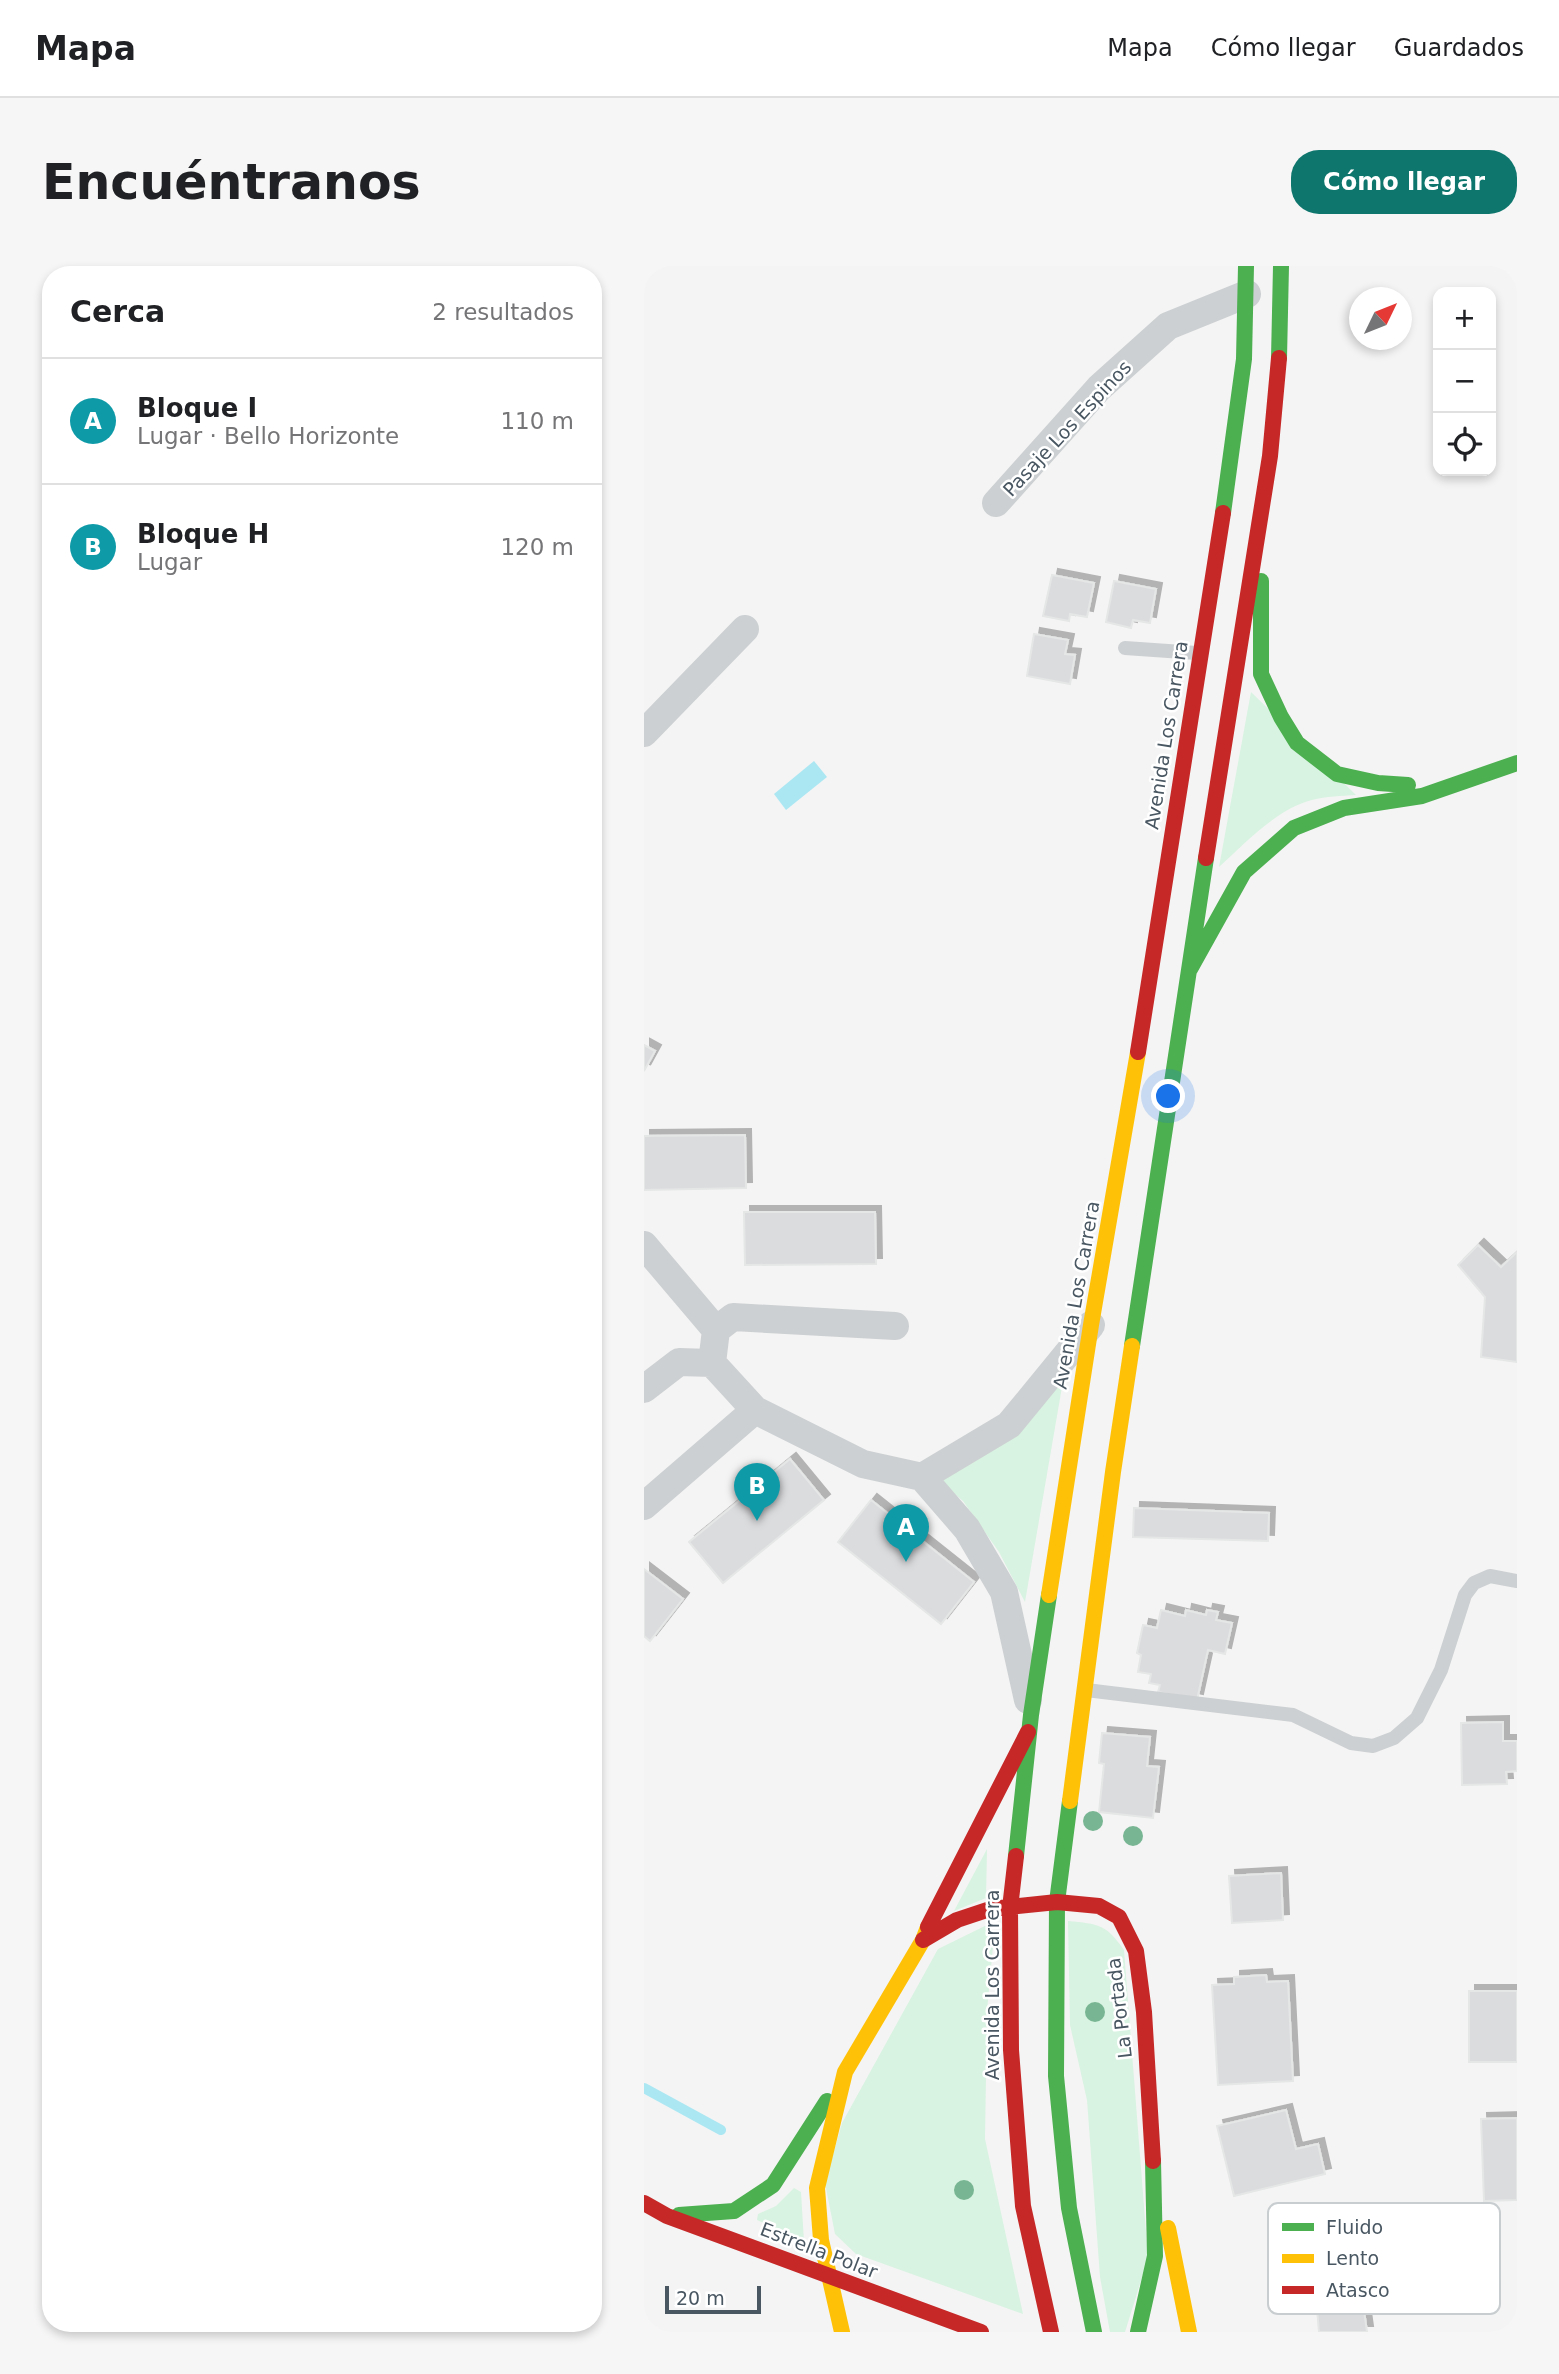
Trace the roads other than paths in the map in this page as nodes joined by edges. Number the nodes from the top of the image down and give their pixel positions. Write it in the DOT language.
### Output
graph roads {
  1 [pos="1246,266"];
  2 [pos="1281,266"];
  3 [pos="1247,294"];
  4 [pos="996,503"];
  5 [pos="1260,511"];
  6 [pos="744,629"];
  7 [pos="1125,648"];
  8 [pos="1200,654"];
  9 [pos="644,733"];
  10 [pos="1517,762"];
  11 [pos="1445,788"];
  12 [pos="1188,974"];
  13 [pos="644,1245"];
  14 [pos="1090,1325"];
  15 [pos="895,1326"];
  16 [pos="716,1330"];
  17 [pos="712,1363"];
  18 [pos="644,1389"];
  19 [pos="755,1410"];
  20 [pos="922,1477"];
  21 [pos="644,1506"];
  22 [pos="1517,1581"];
  23 [pos="1084,1690"];
  24 [pos="1030,1723"];
  25 [pos="1057,1902"];
  26 [pos="1010,1908"];
  27 [pos="923,1940"];
  28 [pos="845,2072"];
  29 [pos="1153,2164"];
  30 [pos="644,2203"];
  31 [pos="667,2216"];
  32 [pos="830,2275"];
  33 [pos="920,2311"];
  34 [pos="899,2321"];
  35 [pos="842,2332"];
  36 [pos="981,2332"];
  37 [pos="1051,2332"];
  38 [pos="1094,2332"];
  39 [pos="1138,2332"];
  40 [pos="1189,2332"];
  1 -- 3 [label="main road, Avenida Los Carrera"];
  2 -- 5 [label="main road"];
  3 -- 4 [label="street, Pasaje Los Espinos"];
  3 -- 8 [label="main road, Avenida Los Carrera"];
  5 -- 11 [label="main road"];
  5 -- 12 [label="main road"];
  6 -- 9 [label="street"];
  7 -- 8 [label="lane"];
  8 -- 14 [label="main road, Avenida Los Carrera"];
  10 -- 11 [label="main road"];
  11 -- 12 [label="main road"];
  12 -- 23 [label="main road"];
  13 -- 16 [label="street"];
  14 -- 20 [label="street"];
  14 -- 24 [label="main road, Avenida Los Carrera"];
  15 -- 16 [label="street"];
  16 -- 17 [label="street"];
  17 -- 18 [label="street"];
  17 -- 19 [label="street"];
  19 -- 20 [label="street"];
  19 -- 21 [label="street"];
  20 -- 24 [label="street"];
  22 -- 23 [label="lane"];
  23 -- 25 [label="main road"];
  24 -- 26 [label="main road, Avenida Los Carrera"];
  24 -- 27 [label="main road"];
  25 -- 26 [label="main road, La Portada"];
  25 -- 29 [label="main road, La Portada"];
  25 -- 38 [label="main road"];
  26 -- 27 [label="main road, La Portada"];
  26 -- 37 [label="main road, Avenida Los Carrera"];
  27 -- 28 [label="main road"];
  28 -- 31 [label="main road"];
  28 -- 32 [label="main road"];
  29 -- 39 [label="main road, La Portada"];
  29 -- 40 [label="main road, La Portada"];
  30 -- 31 [label="main road, Estrella Polar"];
  31 -- 32 [label="main road, Estrella Polar"];
  32 -- 33 [label="main road, Estrella Polar"];
  32 -- 35 [label="main road"];
  33 -- 34 [label="main road"];
  33 -- 36 [label="main road, Estrella Polar"];
}
